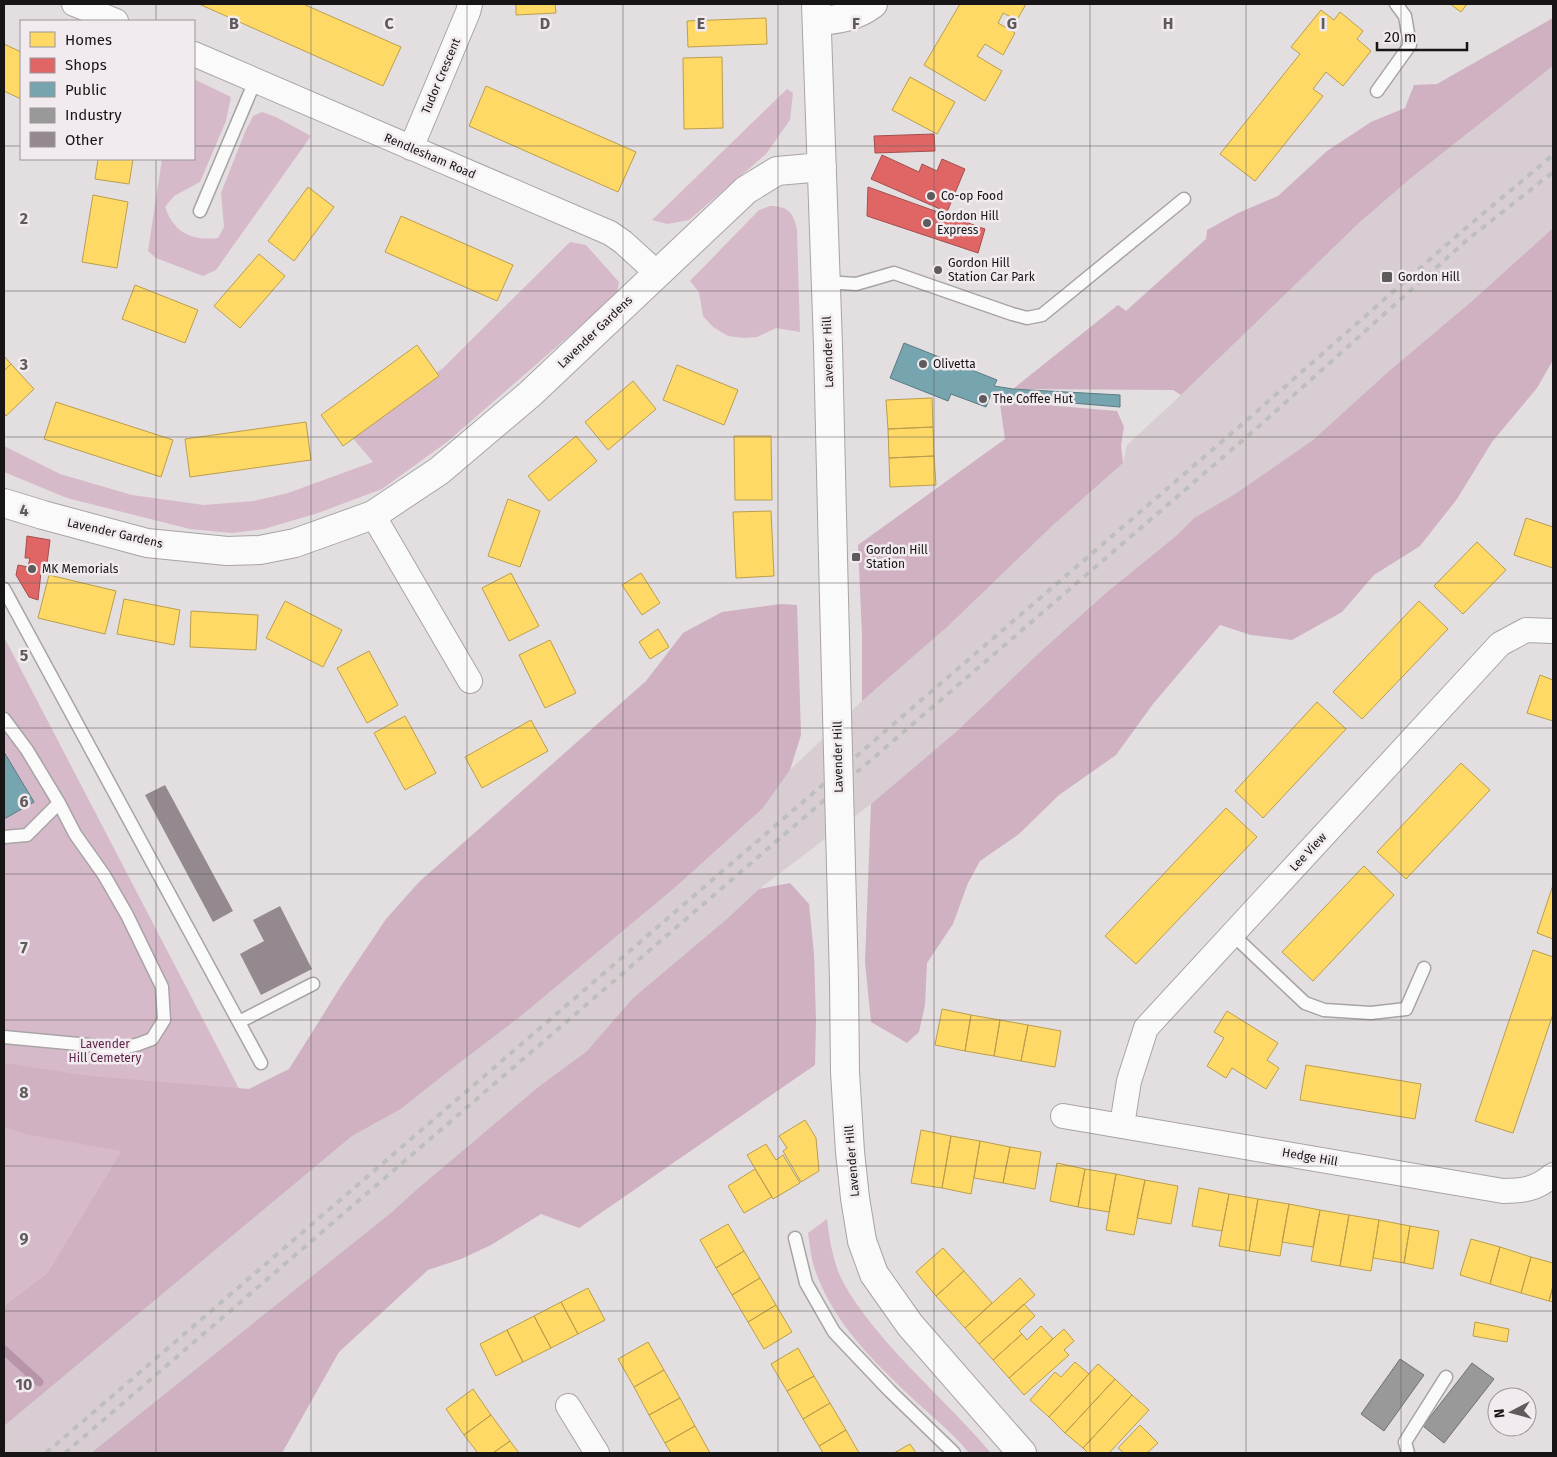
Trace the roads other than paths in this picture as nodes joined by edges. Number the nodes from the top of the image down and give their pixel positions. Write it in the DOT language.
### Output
graph roads {
  1 [pos="74,4"];
  2 [pos="470,4"];
  3 [pos="873,4"];
  4 [pos="1396,4"];
  5 [pos="816,12"];
  6 [pos="114,20"];
  7 [pos="195,54"];
  8 [pos="255,81"];
  9 [pos="1377,91"];
  10 [pos="411,148"];
  11 [pos="822,167"];
  12 [pos="1184,199"];
  13 [pos="200,211"];
  14 [pos="657,273"];
  15 [pos="826,282"];
  16 [pos="4,502"];
  17 [pos="373,515"];
  18 [pos="4,588"];
  19 [pos="1553,631"];
  20 [pos="470,681"];
  21 [pos="4,719"];
  22 [pos="59,802"];
  23 [pos="4,837"];
  24 [pos="1232,934"];
  25 [pos="1424,968"];
  26 [pos="313,984"];
  27 [pos="239,1022"];
  28 [pos="4,1037"];
  29 [pos="261,1063"];
  30 [pos="1063,1116"];
  31 [pos="1122,1125"];
  32 [pos="1553,1175"];
  33 [pos="794,1238"];
  34 [pos="1446,1377"];
  35 [pos="568,1406"];
  36 [pos="597,1453"];
  37 [pos="954,1453"];
  38 [pos="1022,1453"];
  39 [pos="1408,1453"];
  1 -- 6 [label="street"];
  2 -- 10 [label="street, Tudor Crescent"];
  3 -- 5 [label="street"];
  4 -- 9 [label="lane"];
  5 -- 11 [label="street, Lavender Hill"];
  7 -- 8 [label="street, Rendlesham Road"];
  8 -- 10 [label="street, Rendlesham Road"];
  8 -- 13 [label="lane"];
  10 -- 14 [label="street, Rendlesham Road"];
  11 -- 14 [label="street, Lavender Gardens"];
  11 -- 15 [label="street, Lavender Hill"];
  12 -- 15 [label="lane"];
  14 -- 17 [label="street, Lavender Gardens"];
  15 -- 38 [label="street, Lavender Hill, bridge"];
  16 -- 17 [label="street, Lavender Gardens"];
  17 -- 20 [label="street"];
  18 -- 27 [label="lane"];
  19 -- 24 [label="street, Lee View"];
  21 -- 22 [label="lane"];
  22 -- 23 [label="lane"];
  22 -- 28 [label="lane"];
  24 -- 25 [label="lane"];
  24 -- 31 [label="street, Lee View"];
  26 -- 27 [label="lane"];
  27 -- 29 [label="lane"];
  30 -- 31 [label="street, Hedge Hill"];
  31 -- 32 [label="street, Hedge Hill"];
  33 -- 37 [label="lane"];
  34 -- 39 [label="lane"];
  35 -- 36 [label="street"];
}
